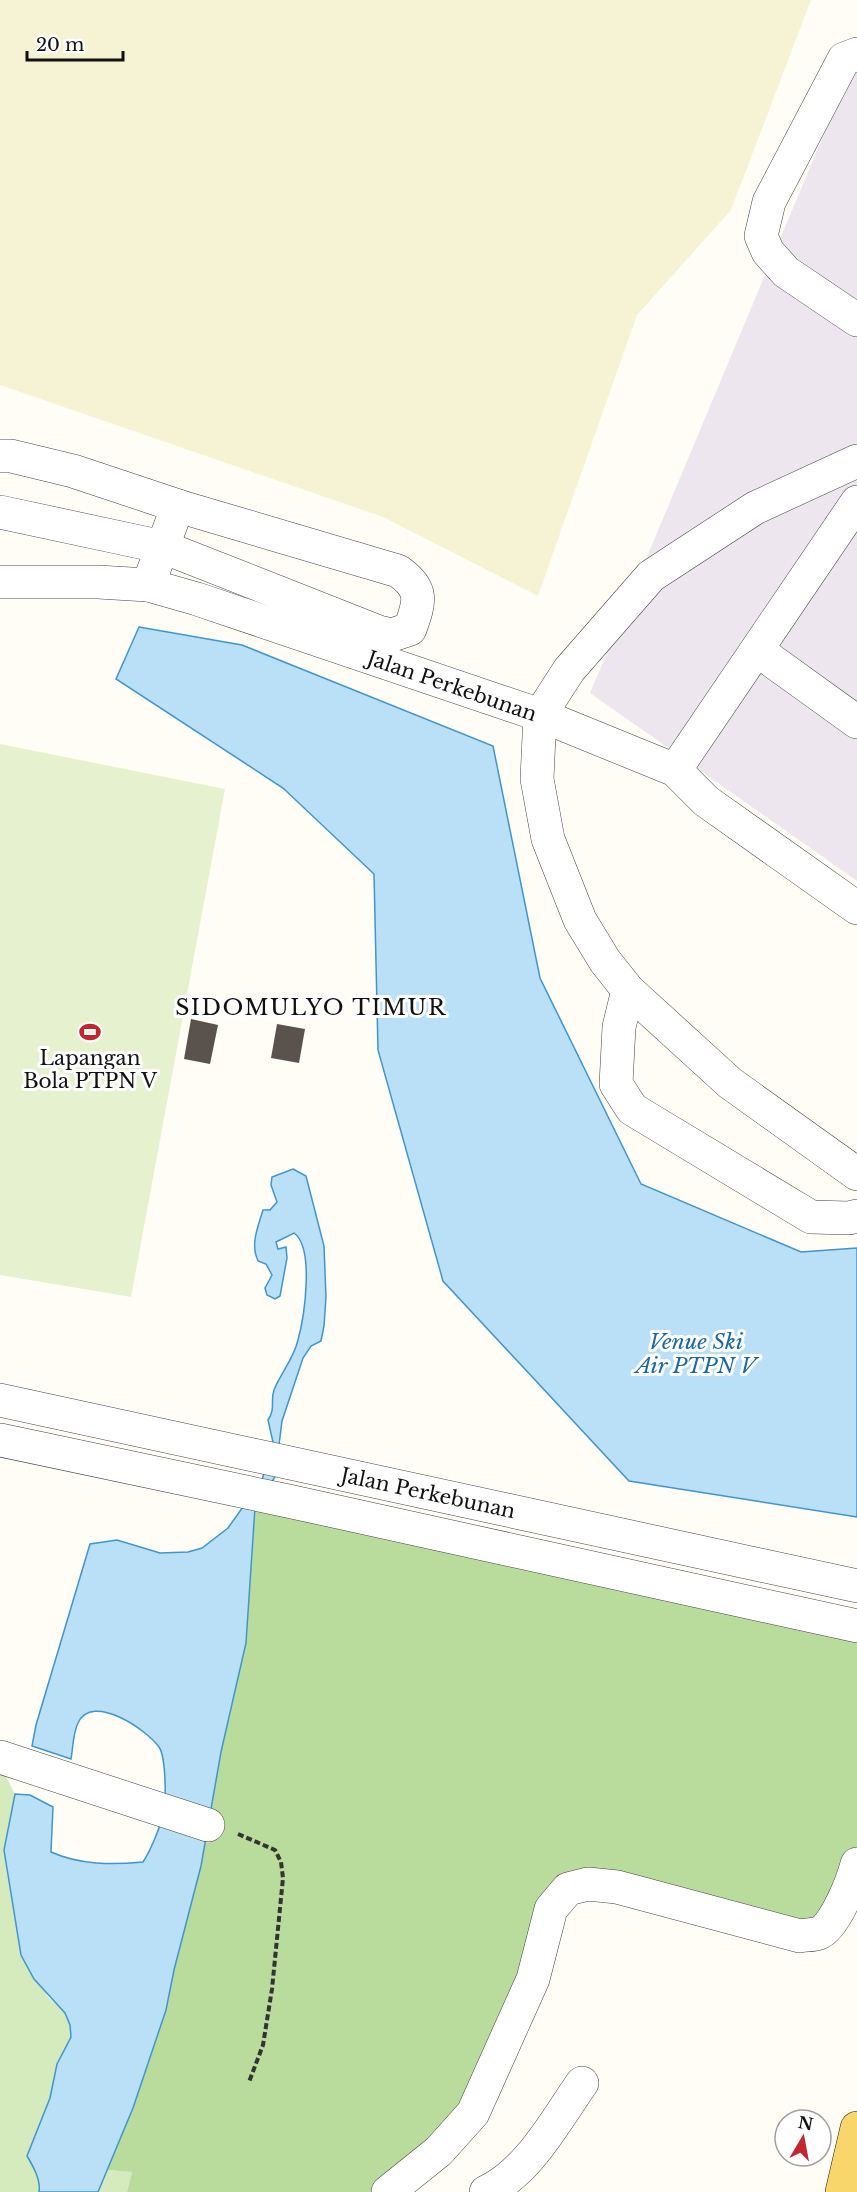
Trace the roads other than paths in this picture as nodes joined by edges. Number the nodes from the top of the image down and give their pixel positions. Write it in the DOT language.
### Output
graph roads {
  1 [pos="857,54"];
  2 [pos="857,320"];
  3 [pos="0,456"];
  4 [pos="857,461"];
  5 [pos="857,502"];
  6 [pos="178,506"];
  7 [pos="0,512"];
  8 [pos="163,547"];
  9 [pos="0,582"];
  10 [pos="148,585"];
  11 [pos="757,650"];
  12 [pos="540,715"];
  13 [pos="857,722"];
  14 [pos="675,770"];
  15 [pos="857,908"];
  16 [pos="628,990"];
  17 [pos="857,1174"];
  18 [pos="857,1216"];
  19 [pos="0,1400"];
  20 [pos="0,1440"];
  21 [pos="380,1483"];
  22 [pos="375,1520"];
  23 [pos="857,1586"];
  24 [pos="857,1626"];
  25 [pos="0,1757"];
  26 [pos="208,1825"];
  27 [pos="857,1864"];
  28 [pos="582,2083"];
  29 [pos="857,2128"];
  30 [pos="388,2192"];
  31 [pos="486,2192"];
  32 [pos="842,2192"];
  1 -- 2 [label="street"];
  3 -- 6 [label="street"];
  4 -- 12 [label="street"];
  5 -- 11 [label="street"];
  6 -- 8 [label="street"];
  6 -- 8 [label="street"];
  7 -- 8 [label="street"];
  8 -- 10 [label="street"];
  9 -- 10 [label="street, Jalan Perkebunan"];
  10 -- 12 [label="street, Jalan Perkebunan"];
  11 -- 13 [label="street"];
  11 -- 14 [label="street"];
  12 -- 14 [label="street, Jalan Perkebunan"];
  12 -- 16 [label="street"];
  14 -- 15 [label="street, Jalan Perkebunan"];
  16 -- 17 [label="street"];
  16 -- 18 [label="street"];
  19 -- 21 [label="street, Jalan Perkebunan"];
  20 -- 22 [label="street, Jalan Perkebunan"];
  21 -- 22 [label="street"];
  21 -- 23 [label="street, Jalan Perkebunan"];
  22 -- 24 [label="street, Jalan Perkebunan"];
  25 -- 26 [label="street"];
  27 -- 30 [label="street"];
  28 -- 31 [label="street"];
  29 -- 32 [label="main road"];
}
